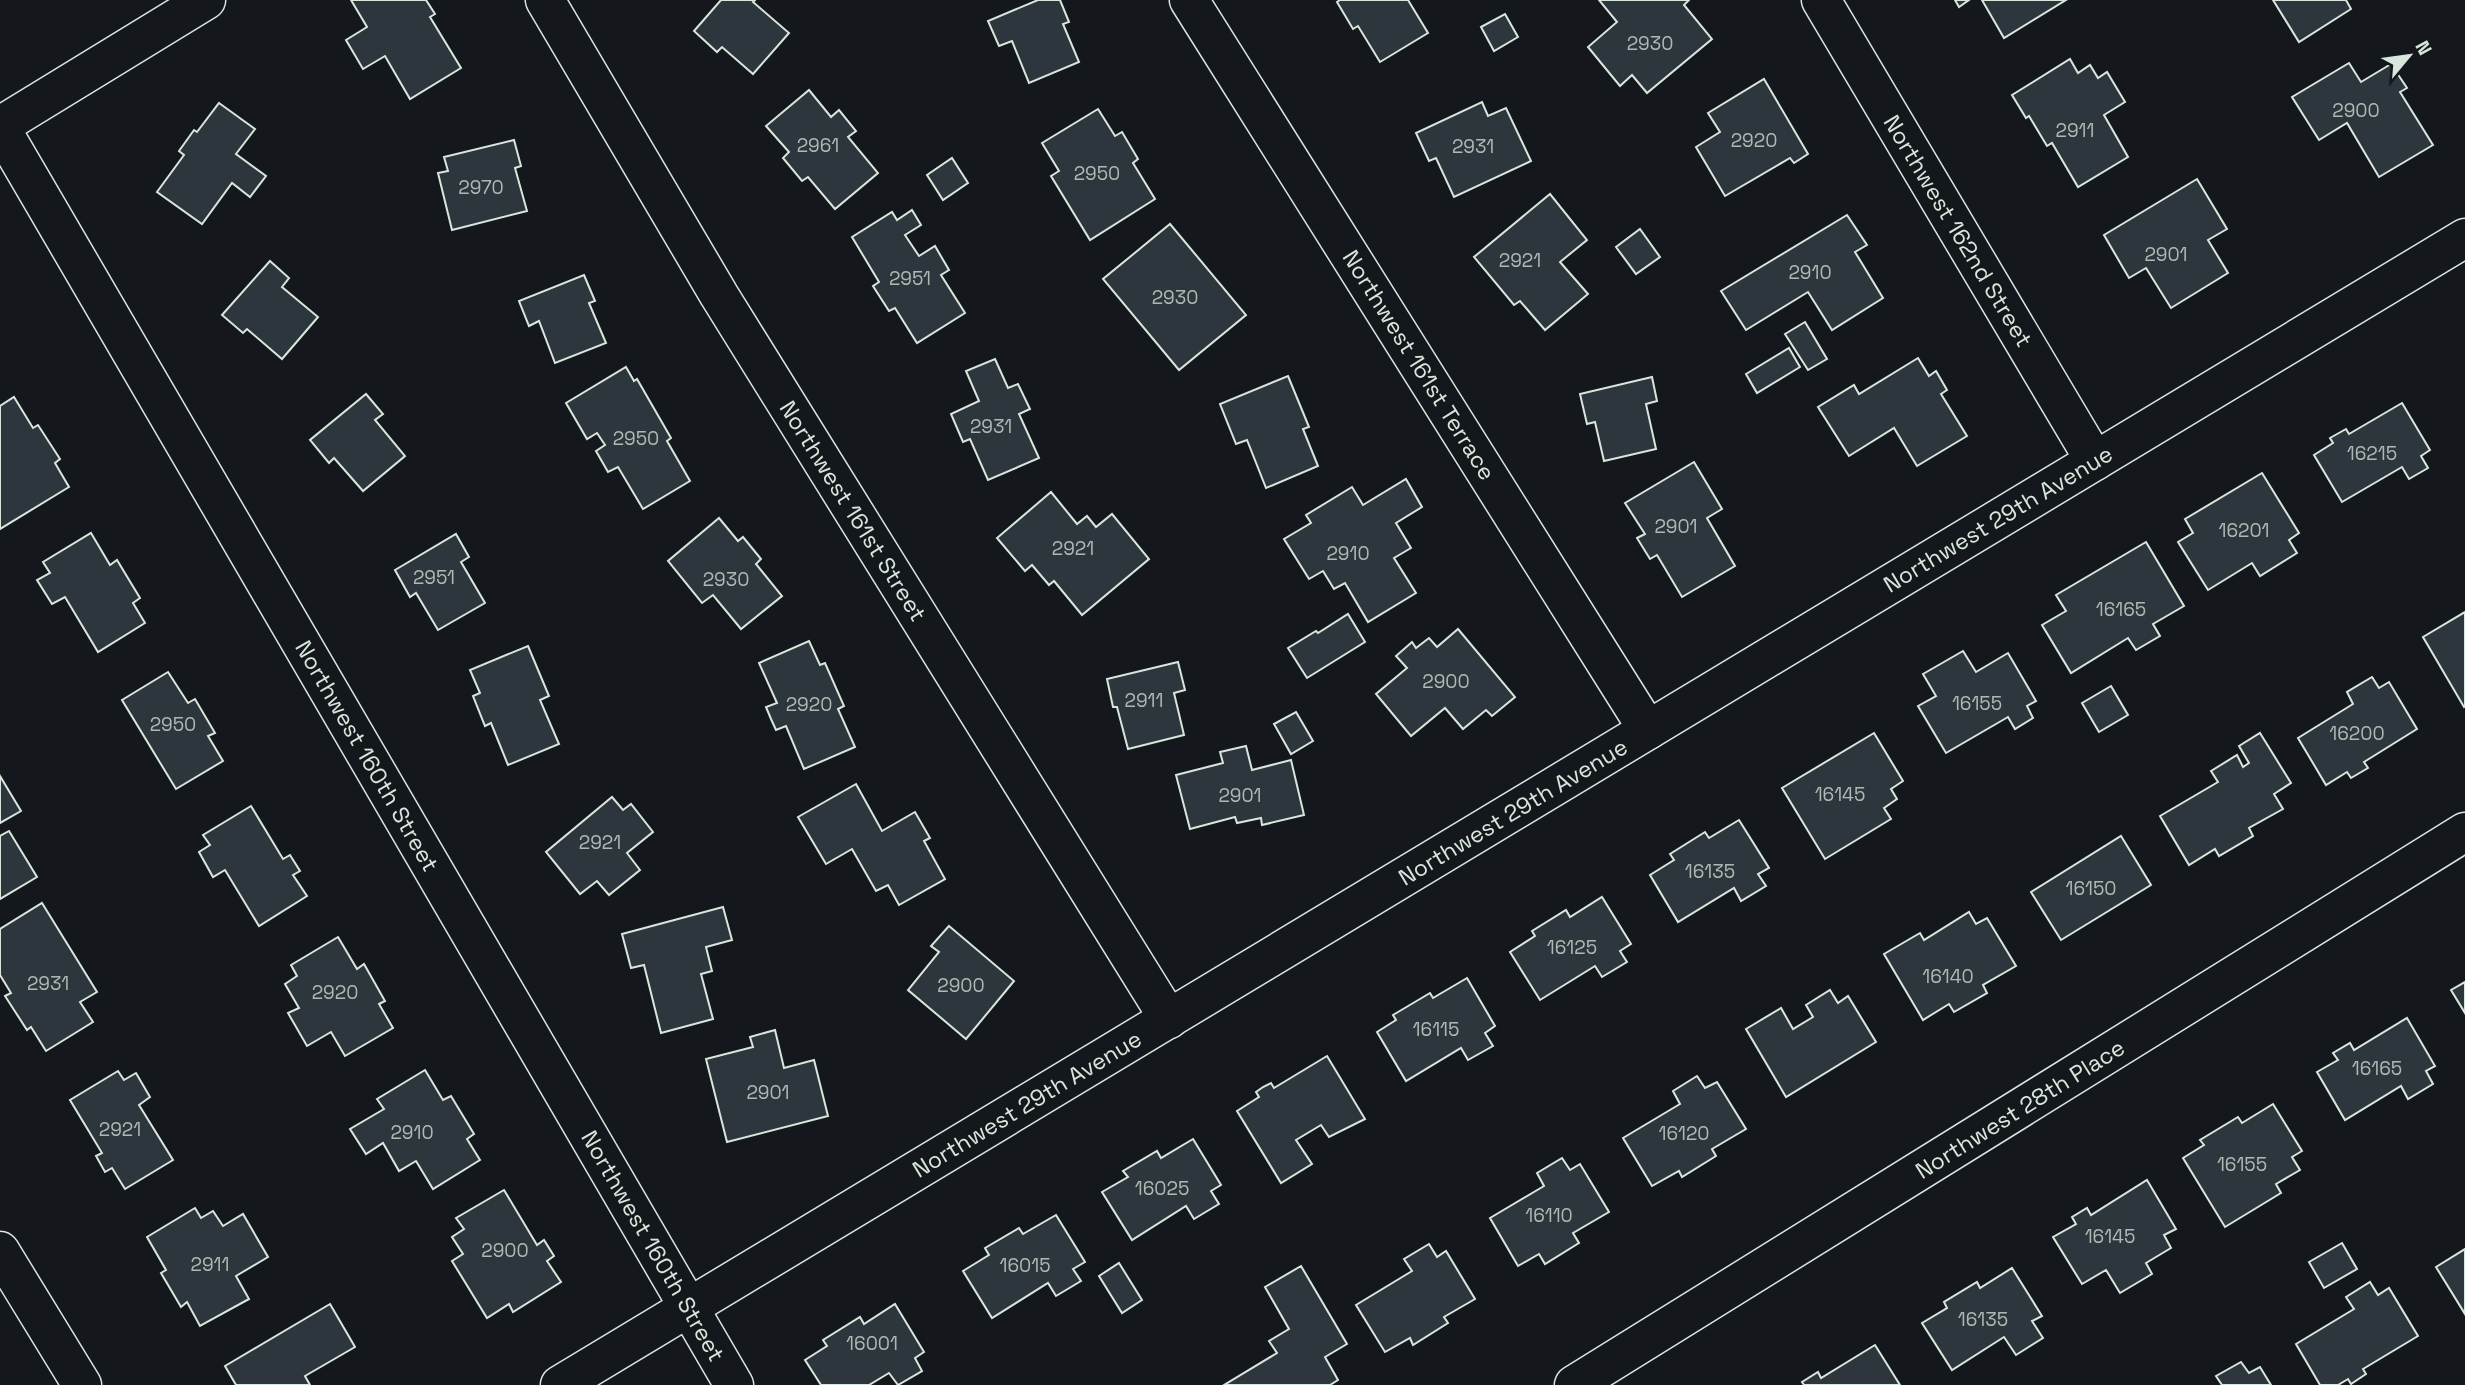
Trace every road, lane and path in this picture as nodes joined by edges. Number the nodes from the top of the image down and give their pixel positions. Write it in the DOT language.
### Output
graph roads {
  1 [pos="205,0"];
  2 [pos="545,0"];
  3 [pos="1189,0"];
  4 [pos="1821,0"];
  5 [pos="0,126"];
  6 [pos="2465,238"];
  7 [pos="2095,461"];
  8 [pos="1648,730"];
  9 [pos="2465,832"];
  10 [pos="1169,1018"];
  11 [pos="0,1251"];
  12 [pos="689,1307"];
  13 [pos="82,1385"];
  14 [pos="560,1385"];
  15 [pos="734,1385"];
  16 [pos="1574,1385"];
  1 -- 5 [label="street"];
  2 -- 10 [label="street, Northwest 161st Street"];
  3 -- 8 [label="street, Northwest 161st Terrace"];
  4 -- 7 [label="street, Northwest 162nd Street"];
  5 -- 12 [label="street, Northwest 160th Street"];
  6 -- 7 [label="street, Northwest 29th Avenue"];
  7 -- 8 [label="street, Northwest 29th Avenue"];
  8 -- 10 [label="street, Northwest 29th Avenue"];
  9 -- 16 [label="street, Northwest 28th Place"];
  10 -- 12 [label="street, Northwest 29th Avenue"];
  11 -- 13 [label="street"];
  12 -- 14 [label="street, Northwest 29th Avenue"];
  12 -- 15 [label="street, Northwest 160th Street"];
}
